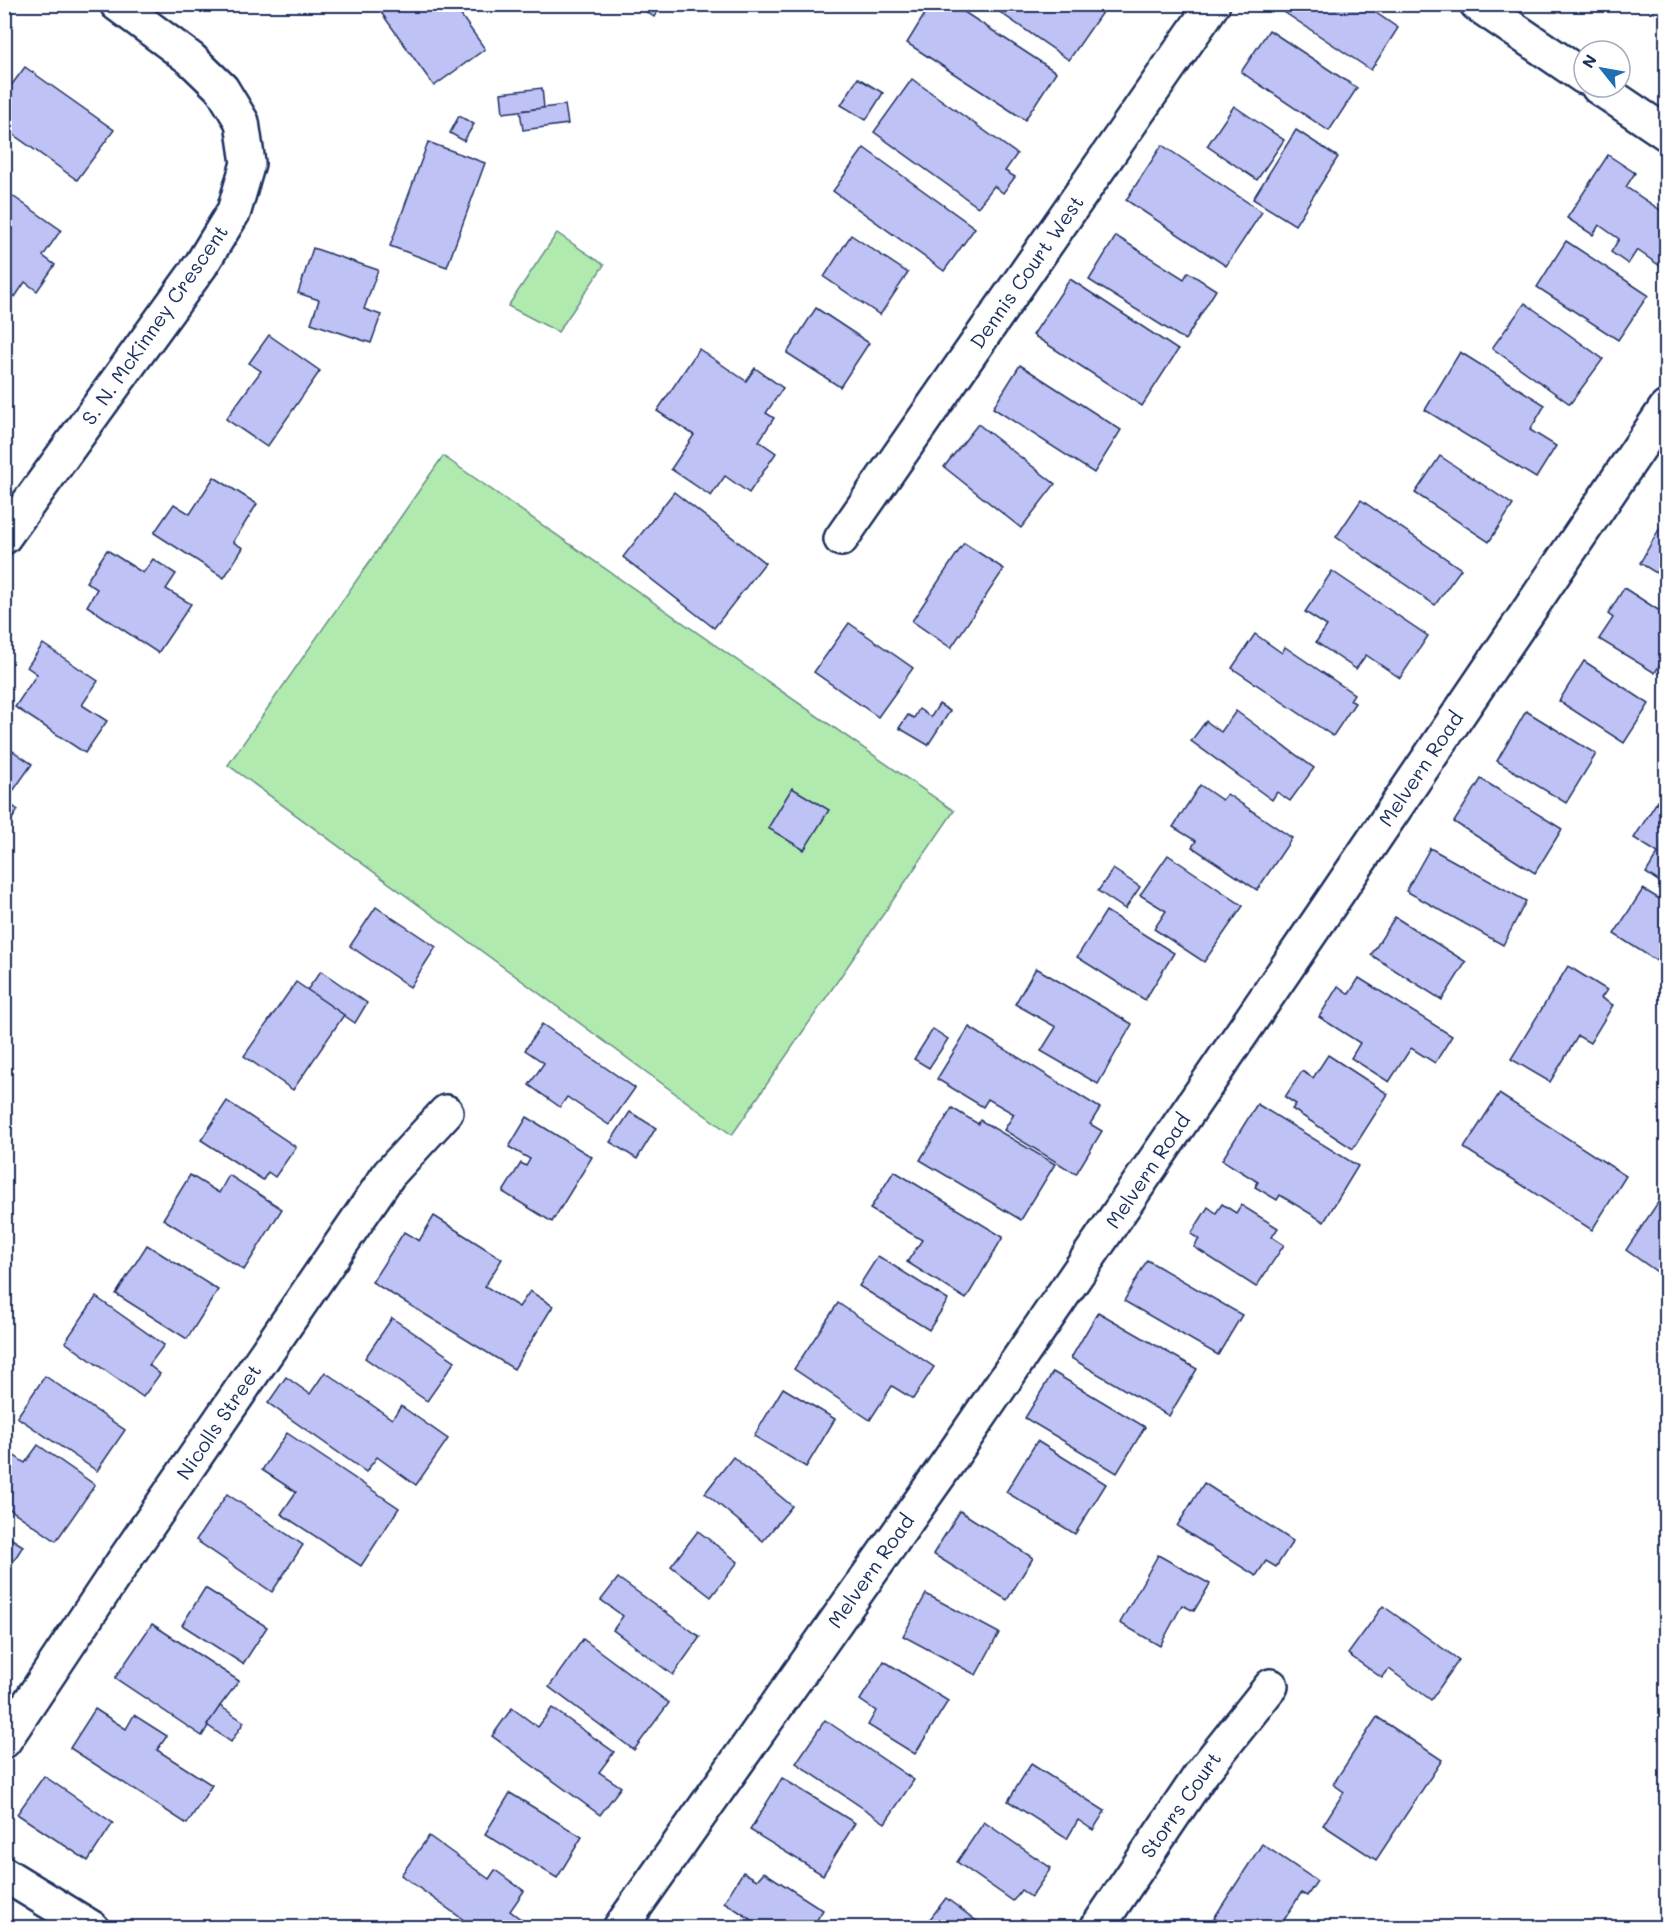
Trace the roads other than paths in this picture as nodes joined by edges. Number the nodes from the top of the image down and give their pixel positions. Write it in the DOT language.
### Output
graph roads {
  1 [pos="117,4"];
  2 [pos="1213,4"];
  3 [pos="1477,4"];
  4 [pos="1572,69"];
  5 [pos="1619,99"];
  6 [pos="1663,124"];
  7 [pos="1666,408"];
  8 [pos="4,537"];
  9 [pos="841,539"];
  10 [pos="446,1112"];
  11 [pos="1271,1686"];
  12 [pos="4,1741"];
  13 [pos="4,1874"];
  14 [pos="92,1928"];
  15 [pos="620,1928"];
  16 [pos="1097,1928"];
  1 -- 8 [label="street, S. N. McKinney Crescent"];
  2 -- 9 [label="street, Dennis Court West"];
  3 -- 4 [label="street"];
  5 -- 6 [label="street"];
  7 -- 15 [label="street, Melvern Road"];
  10 -- 12 [label="street, Nicolls Street"];
  11 -- 16 [label="street, Storrs Court"];
  13 -- 14 [label="street"];
}
